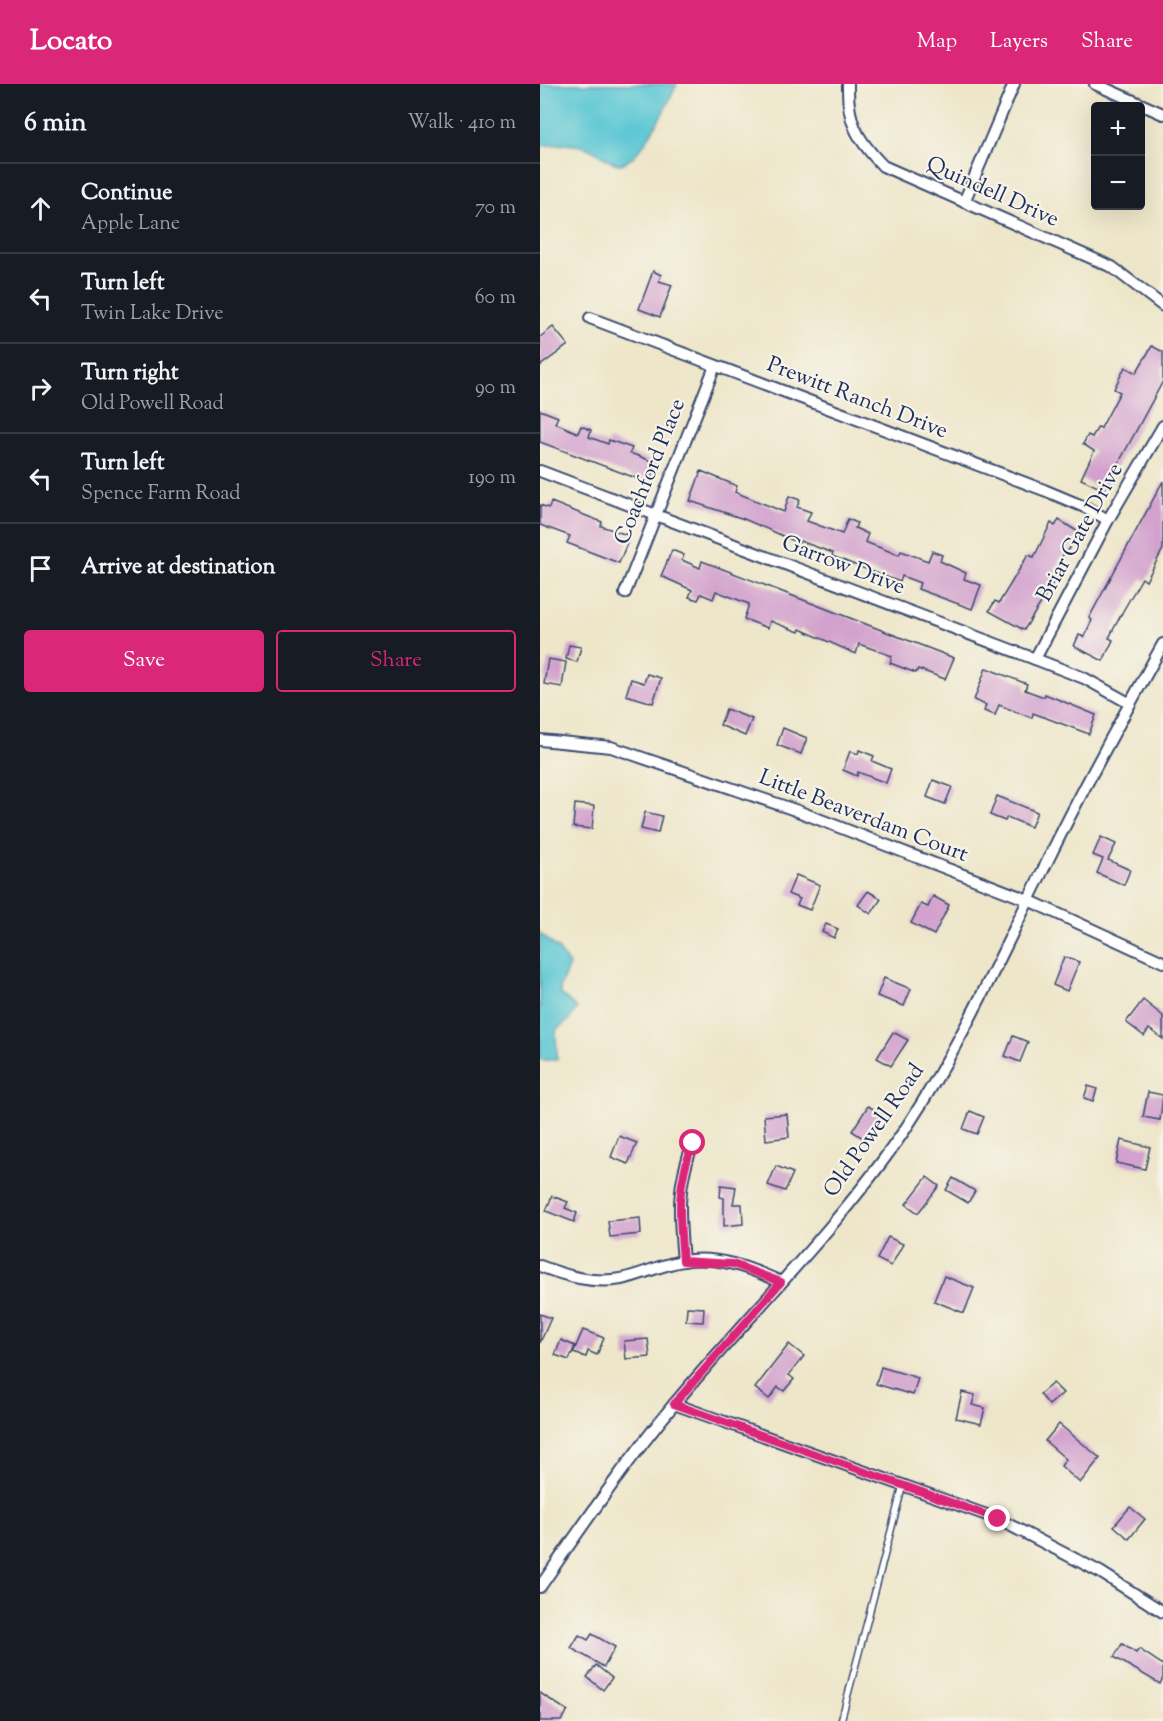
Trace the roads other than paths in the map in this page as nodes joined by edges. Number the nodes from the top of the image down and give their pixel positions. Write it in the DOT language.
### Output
graph roads {
  1 [pos="848,84"];
  2 [pos="1014,84"];
  3 [pos="1095,84"];
  4 [pos="1163,114"];
  5 [pos="964,202"];
  6 [pos="1163,306"];
  7 [pos="590,318"];
  8 [pos="715,366"];
  9 [pos="1163,426"];
  10 [pos="540,471"];
  11 [pos="655,516"];
  12 [pos="1108,520"];
  13 [pos="625,593"];
  14 [pos="1163,644"];
  15 [pos="1035,659"];
  16 [pos="1129,703"];
  17 [pos="540,740"];
  18 [pos="1028,900"];
  19 [pos="1163,962"];
  20 [pos="693,1143"];
  21 [pos="683,1261"];
  22 [pos="540,1266"];
  23 [pos="781,1282"];
  24 [pos="674,1404"];
  25 [pos="903,1484"];
  26 [pos="540,1587"];
  27 [pos="1163,1612"];
  28 [pos="842,1721"];
  1 -- 5 [label="street, Quindell Drive"];
  2 -- 5 [label="street"];
  3 -- 4 [label="street"];
  5 -- 6 [label="street, Quindell Drive"];
  7 -- 8 [label="street, Prewitt Ranch Drive"];
  8 -- 11 [label="street, Coachford Place"];
  8 -- 12 [label="street, Prewitt Ranch Drive"];
  9 -- 12 [label="street, Briar Gate Drive"];
  10 -- 11 [label="street, Garrow Drive"];
  11 -- 13 [label="street, Coachford Place"];
  11 -- 15 [label="street, Garrow Drive"];
  12 -- 15 [label="street, Briar Gate Drive"];
  14 -- 16 [label="street, Old Powell Road"];
  15 -- 16 [label="street, Garrow Drive"];
  16 -- 18 [label="street, Old Powell Road"];
  17 -- 18 [label="street, Little Beaverdam Court"];
  18 -- 19 [label="street, Little Beaverdam Court"];
  18 -- 23 [label="street, Old Powell Road"];
  20 -- 21 [label="street"];
  21 -- 22 [label="street"];
  21 -- 23 [label="street"];
  23 -- 24 [label="street, Old Powell Road"];
  24 -- 25 [label="street"];
  24 -- 26 [label="street, Old Powell Road"];
  25 -- 27 [label="street"];
  25 -- 28 [label="lane"];
}
